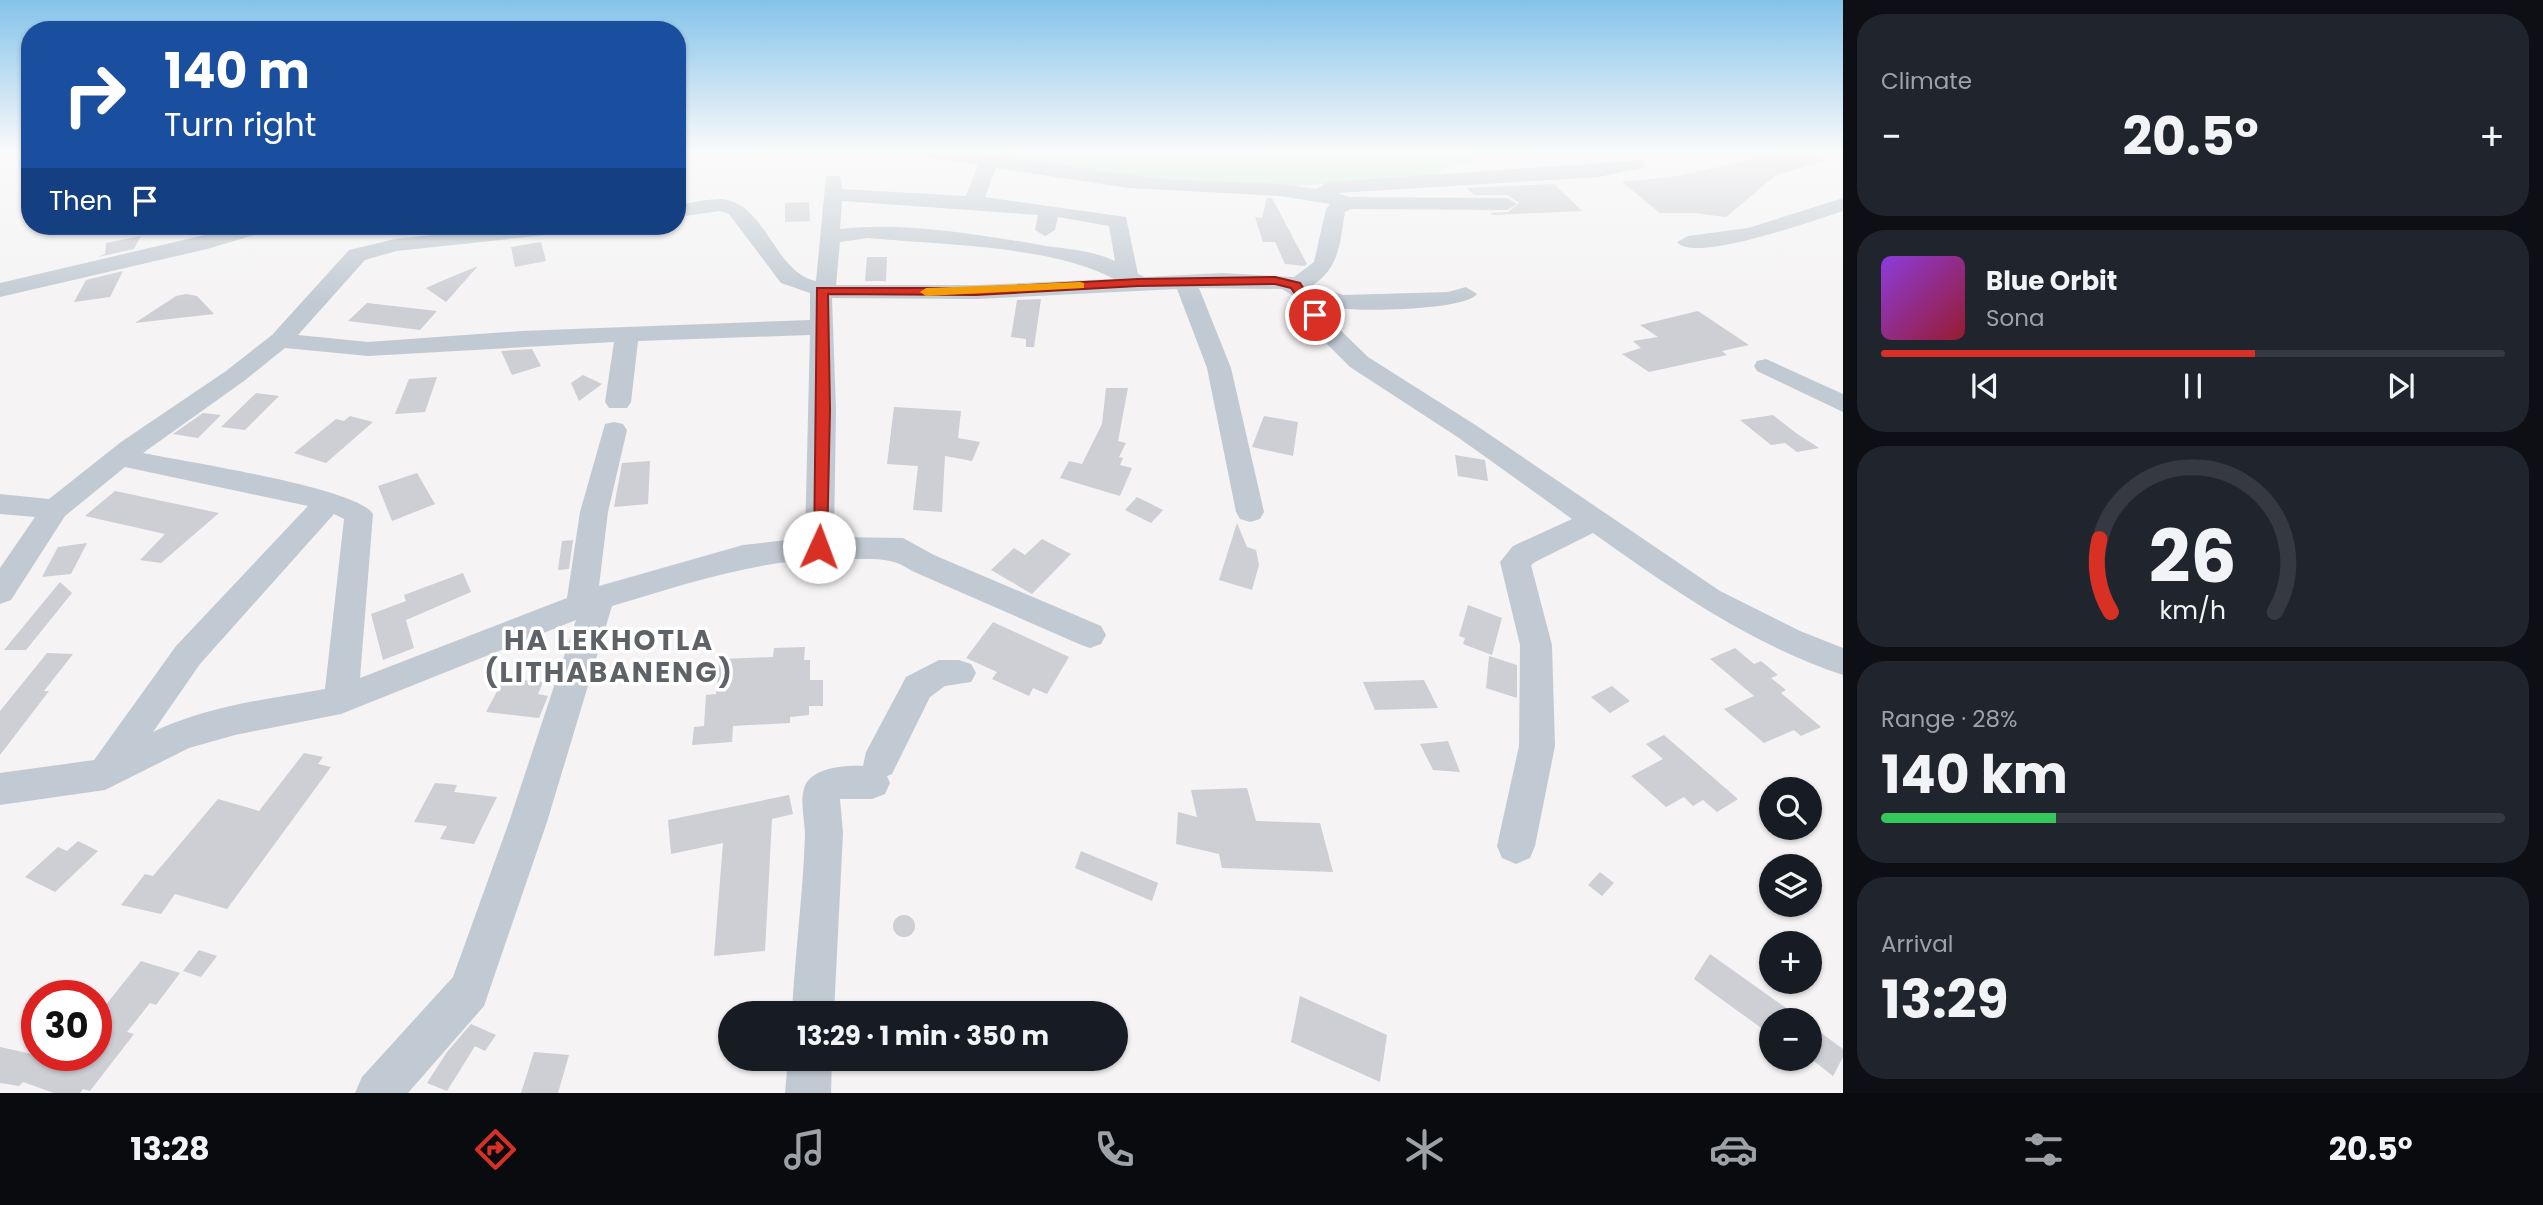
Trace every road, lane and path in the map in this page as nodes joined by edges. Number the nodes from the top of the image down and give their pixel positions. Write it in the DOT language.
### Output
graph roads {
  1 [pos="832,201"];
  2 [pos="964,201"];
  3 [pos="1341,201"];
  4 [pos="973,202"];
  5 [pos="1349,204"];
  6 [pos="1507,204"];
  7 [pos="1843,204"];
  8 [pos="686,210"];
  9 [pos="1049,211"];
  10 [pos="234,235"];
  11 [pos="390,235"];
  12 [pos="831,237"];
  13 [pos="1688,242"];
  14 [pos="1042,251"];
  15 [pos="1133,280"];
  16 [pos="1185,282"];
  17 [pos="1295,286"];
  18 [pos="0,290"];
  19 [pos="821,290"];
  20 [pos="1466,294"];
  21 [pos="822,327"];
  22 [pos="627,336"];
  23 [pos="280,340"];
  24 [pos="1766,366"];
  25 [pos="618,402"];
  26 [pos="1843,404"];
  27 [pos="614,430"];
  28 [pos="120,457"];
  29 [pos="330,501"];
  30 [pos="0,504"];
  31 [pos="55,509"];
  32 [pos="1250,512"];
  33 [pos="1595,520"];
  34 [pos="819,547"];
  35 [pos="0,592"];
  36 [pos="590,603"];
  37 [pos="1090,635"];
  38 [pos="1843,662"];
  39 [pos="959,673"];
  40 [pos="341,700"];
  41 [pos="105,774"];
  42 [pos="0,789"];
  43 [pos="1516,846"];
  44 [pos="814,1001"];
  45 [pos="809,1071"];
  46 [pos="378,1093"];
  47 [pos="808,1093"];
  1 -- 12 [label="street"];
  2 -- 4 [label="street"];
  3 -- 5 [label="street"];
  4 -- 9 [label="street"];
  5 -- 6 [label="street"];
  5 -- 17 [label="street"];
  7 -- 13 [label="street"];
  8 -- 19 [label="street"];
  9 -- 14 [label="street"];
  9 -- 15 [label="street"];
  10 -- 18 [label="street"];
  11 -- 23 [label="street"];
  12 -- 14 [label="street"];
  12 -- 19 [label="street"];
  14 -- 15 [label="street"];
  15 -- 16 [label="street"];
  15 -- 19 [label="street"];
  16 -- 17 [label="street"];
  16 -- 32 [label="street"];
  17 -- 20 [label="street"];
  17 -- 33 [label="street"];
  19 -- 21 [label="street"];
  21 -- 22 [label="street"];
  21 -- 34 [label="street"];
  22 -- 23 [label="street"];
  22 -- 25 [label="street"];
  23 -- 28 [label="street"];
  24 -- 26 [label="street"];
  27 -- 36 [label="street"];
  28 -- 29 [label="street"];
  28 -- 31 [label="street"];
  29 -- 40 [label="street"];
  29 -- 41 [label="street"];
  30 -- 31 [label="street"];
  31 -- 35 [label="street"];
  33 -- 38 [label="street"];
  33 -- 43 [label="street"];
  34 -- 36 [label="street"];
  34 -- 37 [label="street"];
  36 -- 40 [label="street"];
  36 -- 46 [label="street"];
  39 -- 44 [label="street"];
  40 -- 41 [label="street"];
  41 -- 42 [label="street"];
  45 -- 47 [label="street"];
}
